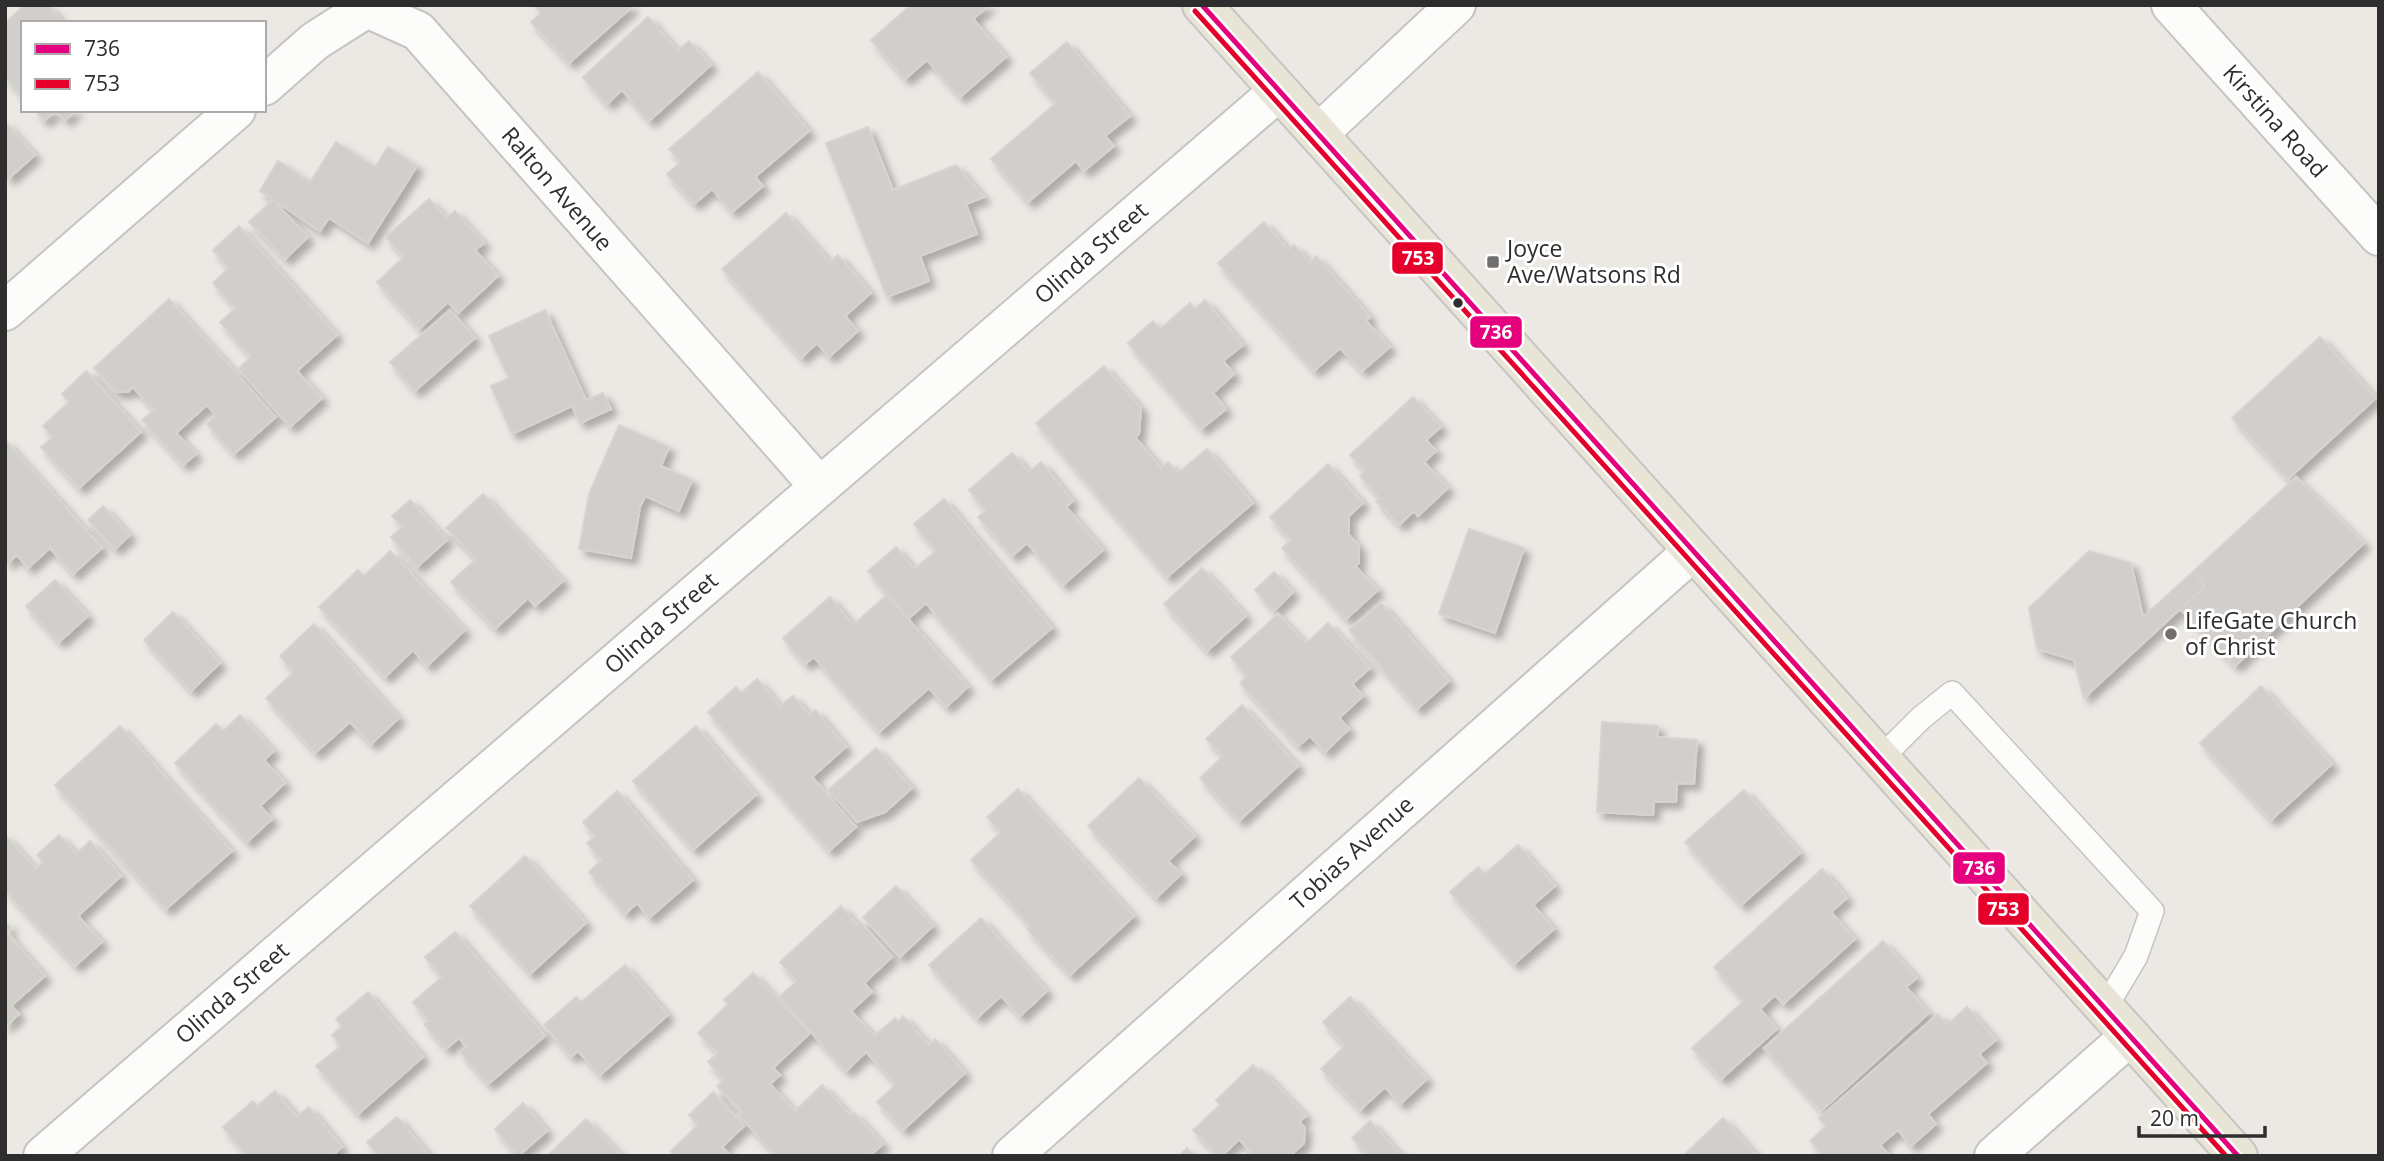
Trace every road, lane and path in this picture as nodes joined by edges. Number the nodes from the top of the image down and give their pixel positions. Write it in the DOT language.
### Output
graph roads {
  1 [pos="1202,5"];
  2 [pos="1456,5"];
  3 [pos="2171,5"];
  4 [pos="266,84"];
  5 [pos="1279,91"];
  6 [pos="234,112"];
  7 [pos="1319,133"];
  8 [pos="2379,236"];
  9 [pos="5,311"];
  10 [pos="819,486"];
  11 [pos="1693,551"];
  12 [pos="1880,759"];
  13 [pos="2105,1007"];
  14 [pos="2130,1036"];
  15 [pos="43,1156"];
  16 [pos="1012,1156"];
  17 [pos="1994,1156"];
  18 [pos="2238,1156"];
  1 -- 5 [label="main road"];
  2 -- 7 [label="street"];
  3 -- 8 [label="street, Kirstina Road"];
  4 -- 10 [label="street, Ralton Avenue"];
  5 -- 7 [label="main road"];
  5 -- 10 [label="street, Olinda Street"];
  6 -- 9 [label="street"];
  7 -- 11 [label="main road"];
  10 -- 15 [label="street, Olinda Street"];
  11 -- 12 [label="main road"];
  11 -- 16 [label="street, Tobias Avenue"];
  12 -- 13 [label="main road"];
  12 -- 13 [label="lane"];
  13 -- 14 [label="main road"];
  14 -- 17 [label="street"];
  14 -- 18 [label="main road"];
}
